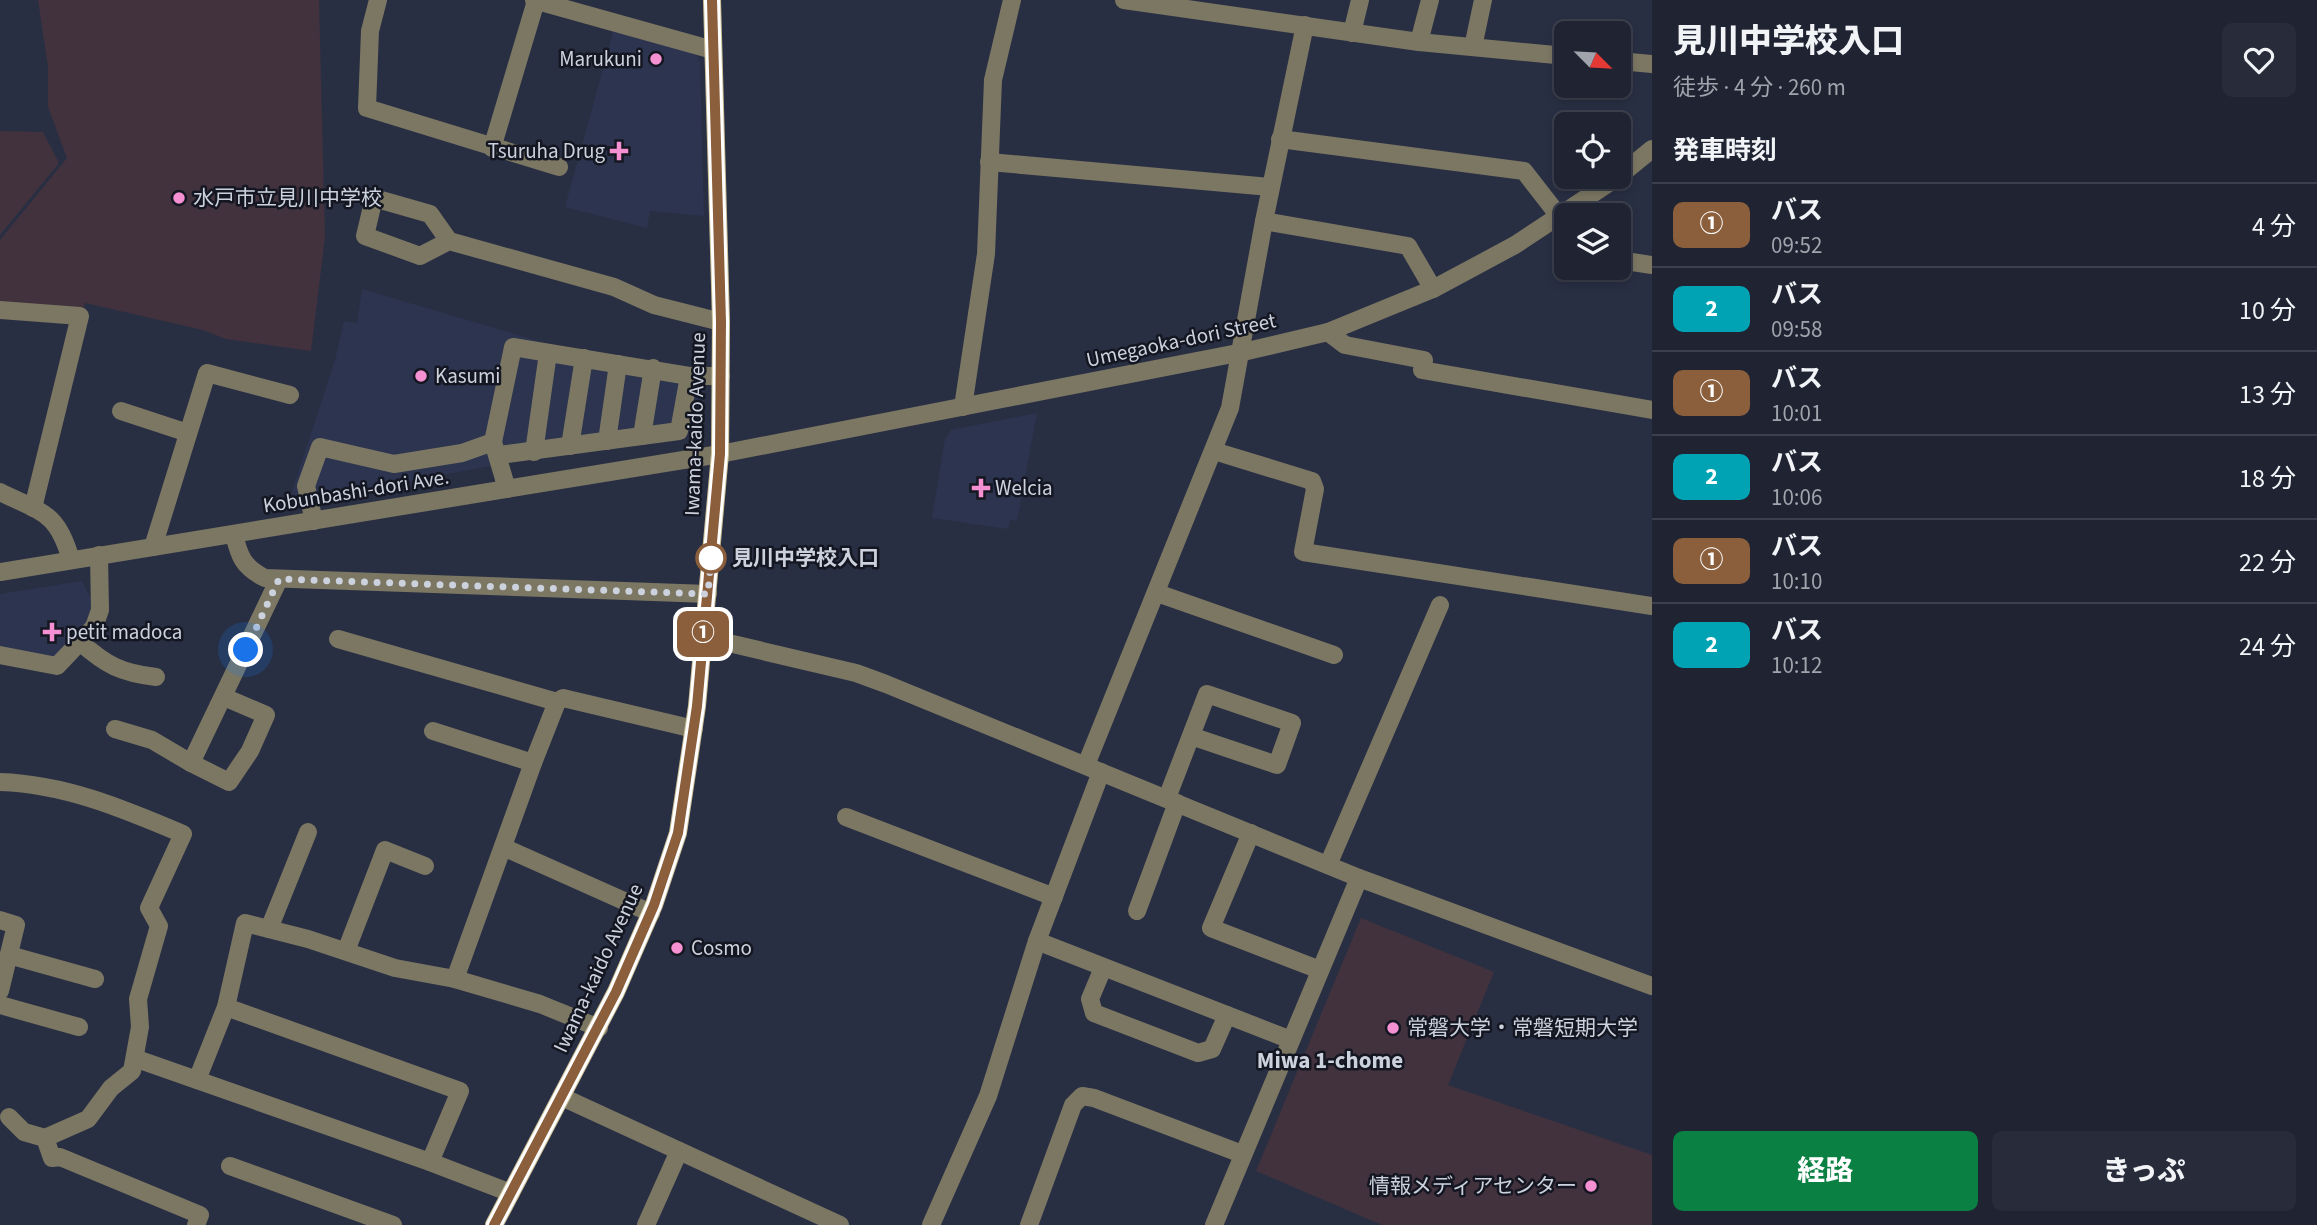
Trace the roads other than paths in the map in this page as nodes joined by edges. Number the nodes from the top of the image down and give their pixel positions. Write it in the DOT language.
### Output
graph roads {
  1 [pos="378,0"];
  2 [pos="535,0"];
  3 [pos="712,0"];
  4 [pos="1012,0"];
  5 [pos="1125,0"];
  6 [pos="1360,0"];
  7 [pos="1430,0"];
  8 [pos="1483,0"];
  9 [pos="1155,2"];
  10 [pos="1305,25"];
  11 [pos="1352,33"];
  12 [pos="1419,42"];
  13 [pos="1473,47"];
  14 [pos="713,50"];
  15 [pos="1554,55"];
  16 [pos="1631,62"];
  17 [pos="1652,64"];
  18 [pos="1280,139"];
  19 [pos="492,148"];
  20 [pos="1652,149"];
  21 [pos="989,162"];
  22 [pos="1631,166"];
  23 [pos="559,167"];
  24 [pos="1270,187"];
  25 [pos="1602,189"];
  26 [pos="1586,203"];
  27 [pos="1554,208"];
  28 [pos="1264,221"];
  29 [pos="1554,226"];
  30 [pos="449,241"];
  31 [pos="1631,262"];
  32 [pos="1652,265"];
  33 [pos="1433,289"];
  34 [pos="0,310"];
  35 [pos="721,322"];
  36 [pos="1328,332"];
  37 [pos="1242,352"];
  38 [pos="548,353"];
  39 [pos="584,358"];
  40 [pos="618,364"];
  41 [pos="653,368"];
  42 [pos="689,376"];
  43 [pos="721,376"];
  44 [pos="290,395"];
  45 [pos="963,407"];
  46 [pos="1652,410"];
  47 [pos="121,411"];
  48 [pos="188,433"];
  49 [pos="642,436"];
  50 [pos="607,441"];
  51 [pos="570,446"];
  52 [pos="496,448"];
  53 [pos="1214,451"];
  54 [pos="534,452"];
  55 [pos="720,454"];
  56 [pos="507,489"];
  57 [pos="0,492"];
  58 [pos="33,508"];
  59 [pos="314,521"];
  60 [pos="234,534"];
  61 [pos="153,547"];
  62 [pos="99,555"];
  63 [pos="71,560"];
  64 [pos="0,572"];
  65 [pos="279,579"];
  66 [pos="1157,593"];
  67 [pos="708,594"];
  68 [pos="1440,605"];
  69 [pos="1652,606"];
  70 [pos="703,637"];
  71 [pos="338,639"];
  72 [pos="80,642"];
  73 [pos="0,655"];
  74 [pos="1334,655"];
  75 [pos="156,677"];
  76 [pos="225,697"];
  77 [pos="556,702"];
  78 [pos="115,729"];
  79 [pos="694,729"];
  80 [pos="433,731"];
  81 [pos="1191,736"];
  82 [pos="191,763"];
  83 [pos="533,763"];
  84 [pos="1094,768"];
  85 [pos="0,782"];
  86 [pos="1172,801"];
  87 [pos="846,817"];
  88 [pos="307,832"];
  89 [pos="1251,833"];
  90 [pos="503,847"];
  91 [pos="1328,865"];
  92 [pos="425,866"];
  93 [pos="1359,878"];
  94 [pos="1054,897"];
  95 [pos="1137,911"];
  96 [pos="651,913"];
  97 [pos="0,920"];
  98 [pos="269,929"];
  99 [pos="1037,941"];
  100 [pos="346,951"];
  101 [pos="9,955"];
  102 [pos="1104,968"];
  103 [pos="1320,970"];
  104 [pos="95,979"];
  105 [pos="455,979"];
  106 [pos="1652,986"];
  107 [pos="0,991"];
  108 [pos="0,1005"];
  109 [pos="226,1007"];
  110 [pos="1227,1015"];
  111 [pos="79,1027"];
  112 [pos="599,1028"];
  113 [pos="1291,1040"];
  114 [pos="137,1059"];
  115 [pos="197,1080"];
  116 [pos="562,1097"];
  117 [pos="9,1117"];
  118 [pos="45,1138"];
  119 [pos="679,1151"];
  120 [pos="1242,1154"];
  121 [pos="430,1162"];
  122 [pos="230,1166"];
  123 [pos="510,1193"];
  124 [pos="197,1225"];
  125 [pos="393,1225"];
  126 [pos="494,1225"];
  127 [pos="646,1225"];
  128 [pos="840,1225"];
  129 [pos="931,1225"];
  130 [pos="1029,1225"];
  131 [pos="1214,1225"];
  1 -- 19 [label="street"];
  2 -- 14 [label="street"];
  2 -- 19 [label="street"];
  3 -- 14 [label="main road, Iwama-kaido Avenue"];
  4 -- 21 [label="street"];
  5 -- 9 [label="street"];
  6 -- 11 [label="street"];
  7 -- 12 [label="street"];
  8 -- 13 [label="street"];
  9 -- 10 [label="street"];
  10 -- 11 [label="street"];
  10 -- 18 [label="street"];
  11 -- 12 [label="street"];
  12 -- 13 [label="street"];
  13 -- 15 [label="street"];
  14 -- 35 [label="main road, Iwama-kaido Avenue"];
  16 -- 17 [label="street"];
  18 -- 24 [label="street"];
  18 -- 27 [label="street"];
  19 -- 23 [label="street"];
  20 -- 22 [label="street, Umegaoka-dori Street"];
  21 -- 24 [label="street"];
  21 -- 45 [label="street"];
  24 -- 28 [label="street"];
  25 -- 26 [label="street, Umegaoka-dori Street"];
  28 -- 33 [label="street"];
  28 -- 37 [label="street"];
  29 -- 33 [label="street, Umegaoka-dori Street"];
  30 -- 30 [label="street"];
  30 -- 35 [label="street"];
  31 -- 32 [label="street"];
  33 -- 36 [label="street, Umegaoka-dori Street"];
  34 -- 58 [label="street"];
  35 -- 43 [label="main road, Iwama-kaido Avenue"];
  36 -- 37 [label="street, Umegaoka-dori Street"];
  36 -- 46 [label="street"];
  37 -- 45 [label="street, Umegaoka-dori Street"];
  37 -- 53 [label="street"];
  38 -- 39 [label="street"];
  38 -- 52 [label="street"];
  38 -- 54 [label="street"];
  39 -- 40 [label="street"];
  39 -- 51 [label="street"];
  40 -- 41 [label="street"];
  40 -- 50 [label="street"];
  41 -- 42 [label="street"];
  41 -- 49 [label="street"];
  42 -- 43 [label="street"];
  42 -- 49 [label="street"];
  43 -- 55 [label="main road, Iwama-kaido Avenue"];
  44 -- 48 [label="street"];
  45 -- 55 [label="street, Umegaoka-dori Street"];
  47 -- 48 [label="street"];
  48 -- 61 [label="street"];
  49 -- 50 [label="street"];
  50 -- 51 [label="street"];
  51 -- 54 [label="street"];
  52 -- 54 [label="street"];
  52 -- 56 [label="street"];
  52 -- 59 [label="street"];
  53 -- 66 [label="street"];
  53 -- 69 [label="street"];
  55 -- 56 [label="street, Kobunbashi-dori Ave."];
  55 -- 67 [label="main road, Iwama-kaido Avenue"];
  56 -- 59 [label="street, Kobunbashi-dori Ave."];
  57 -- 58 [label="street"];
  58 -- 63 [label="street"];
  59 -- 60 [label="street, Kobunbashi-dori Ave."];
  60 -- 61 [label="street, Kobunbashi-dori Ave."];
  60 -- 65 [label="street"];
  61 -- 62 [label="street, Kobunbashi-dori Ave."];
  62 -- 63 [label="street, Kobunbashi-dori Ave."];
  62 -- 72 [label="street"];
  63 -- 64 [label="street, Kobunbashi-dori Ave."];
  65 -- 67 [label="street"];
  65 -- 76 [label="street"];
  66 -- 74 [label="street"];
  66 -- 84 [label="street"];
  67 -- 70 [label="main road, Iwama-kaido Avenue"];
  68 -- 91 [label="street"];
  70 -- 79 [label="main road, Iwama-kaido Avenue"];
  70 -- 84 [label="street"];
  71 -- 77 [label="street"];
  72 -- 73 [label="street"];
  72 -- 75 [label="street"];
  76 -- 82 [label="street"];
  76 -- 82 [label="street"];
  77 -- 79 [label="street"];
  77 -- 83 [label="street"];
  78 -- 82 [label="street"];
  79 -- 96 [label="main road, Iwama-kaido Avenue"];
  80 -- 83 [label="street"];
  81 -- 81 [label="street"];
  81 -- 86 [label="street"];
  83 -- 90 [label="street"];
  84 -- 86 [label="street"];
  84 -- 94 [label="street"];
  85 -- 114 [label="street"];
  86 -- 89 [label="street"];
  86 -- 95 [label="street"];
  87 -- 94 [label="street"];
  88 -- 98 [label="street"];
  89 -- 91 [label="street"];
  89 -- 103 [label="street"];
  90 -- 96 [label="street"];
  90 -- 105 [label="street"];
  91 -- 93 [label="street"];
  92 -- 100 [label="street"];
  93 -- 103 [label="street"];
  93 -- 106 [label="street"];
  94 -- 99 [label="street"];
  96 -- 112 [label="main road, Iwama-kaido Avenue"];
  97 -- 101 [label="street"];
  98 -- 100 [label="street"];
  98 -- 109 [label="street"];
  99 -- 102 [label="street"];
  99 -- 129 [label="street"];
  100 -- 105 [label="street"];
  101 -- 104 [label="street"];
  101 -- 107 [label="street"];
  102 -- 110 [label="street"];
  102 -- 110 [label="street"];
  103 -- 113 [label="street"];
  105 -- 112 [label="street"];
  108 -- 111 [label="street"];
  109 -- 115 [label="street"];
  109 -- 121 [label="street"];
  110 -- 113 [label="street"];
  112 -- 116 [label="main road, Iwama-kaido Avenue"];
  113 -- 120 [label="street"];
  114 -- 115 [label="street"];
  114 -- 118 [label="street"];
  115 -- 121 [label="street"];
  116 -- 119 [label="street"];
  116 -- 123 [label="main road, Iwama-kaido Avenue"];
  117 -- 118 [label="street"];
  118 -- 124 [label="street"];
  119 -- 127 [label="street"];
  119 -- 128 [label="street"];
  120 -- 130 [label="street"];
  120 -- 131 [label="street"];
  121 -- 123 [label="street"];
  122 -- 125 [label="street"];
  123 -- 126 [label="main road, Iwama-kaido Avenue"];
}
